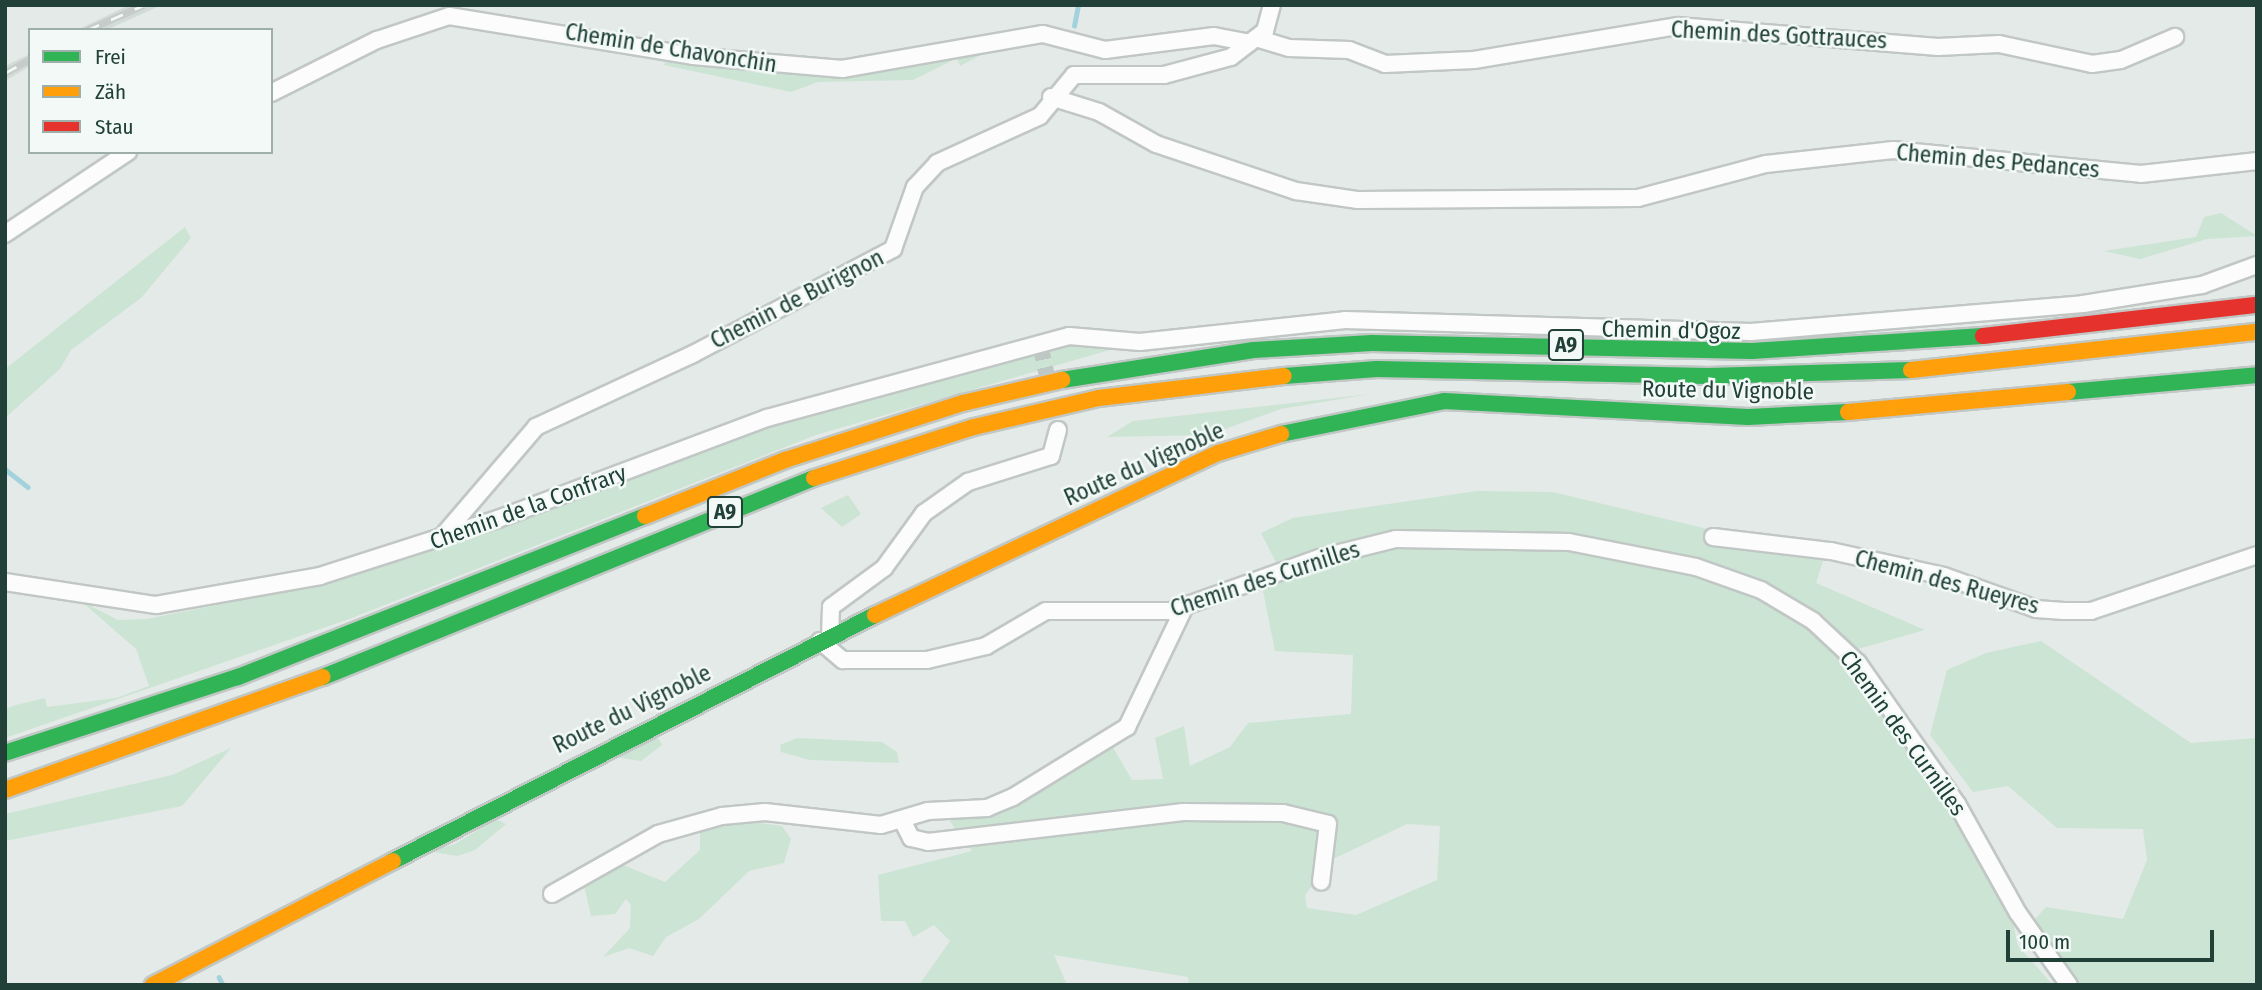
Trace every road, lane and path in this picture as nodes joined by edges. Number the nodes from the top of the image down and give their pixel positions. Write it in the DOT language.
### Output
graph roads {
  1 [pos="1272,5"];
  2 [pos="2175,37"];
  3 [pos="1253,41"];
  4 [pos="273,92"];
  5 [pos="1051,97"];
  6 [pos="125,154"];
  7 [pos="2257,161"];
  8 [pos="5,234"];
  9 [pos="2257,265"];
  10 [pos="2257,305"];
  11 [pos="2257,332"];
  12 [pos="1040,344"];
  13 [pos="2257,375"];
  14 [pos="1058,430"];
  15 [pos="1713,537"];
  16 [pos="441,538"];
  17 [pos="2257,555"];
  18 [pos="5,582"];
  19 [pos="1185,606"];
  20 [pos="825,638"];
  21 [pos="5,753"];
  22 [pos="5,790"];
  23 [pos="903,822"];
  24 [pos="1321,882"];
  25 [pos="552,894"];
  26 [pos="153,985"];
  27 [pos="2069,985"];
  1 -- 3 [label="street"];
  2 -- 3 [label="street, Chemin des Gottrauces"];
  3 -- 4 [label="street, Chemin de Chavonchin"];
  3 -- 5 [label="street, Chemin de Burignon"];
  5 -- 7 [label="street, Chemin des Pedances"];
  5 -- 16 [label="street, Chemin de Burignon"];
  6 -- 8 [label="street"];
  9 -- 12 [label="street, Chemin d'Ogoz"];
  10 -- 21 [label="main road, A9"];
  11 -- 22 [label="main road, A9"];
  12 -- 16 [label="street, Chemin de la Confrary"];
  13 -- 20 [label="main road, Route du Vignoble"];
  14 -- 20 [label="street"];
  15 -- 17 [label="street, Chemin des Rueyres"];
  16 -- 18 [label="street, Chemin de la Confrary"];
  19 -- 20 [label="street, Chemin des Curnilles"];
  19 -- 23 [label="street"];
  19 -- 27 [label="street, Chemin des Curnilles"];
  20 -- 26 [label="main road, Route du Vignoble"];
  23 -- 24 [label="street"];
  23 -- 25 [label="street"];
}
